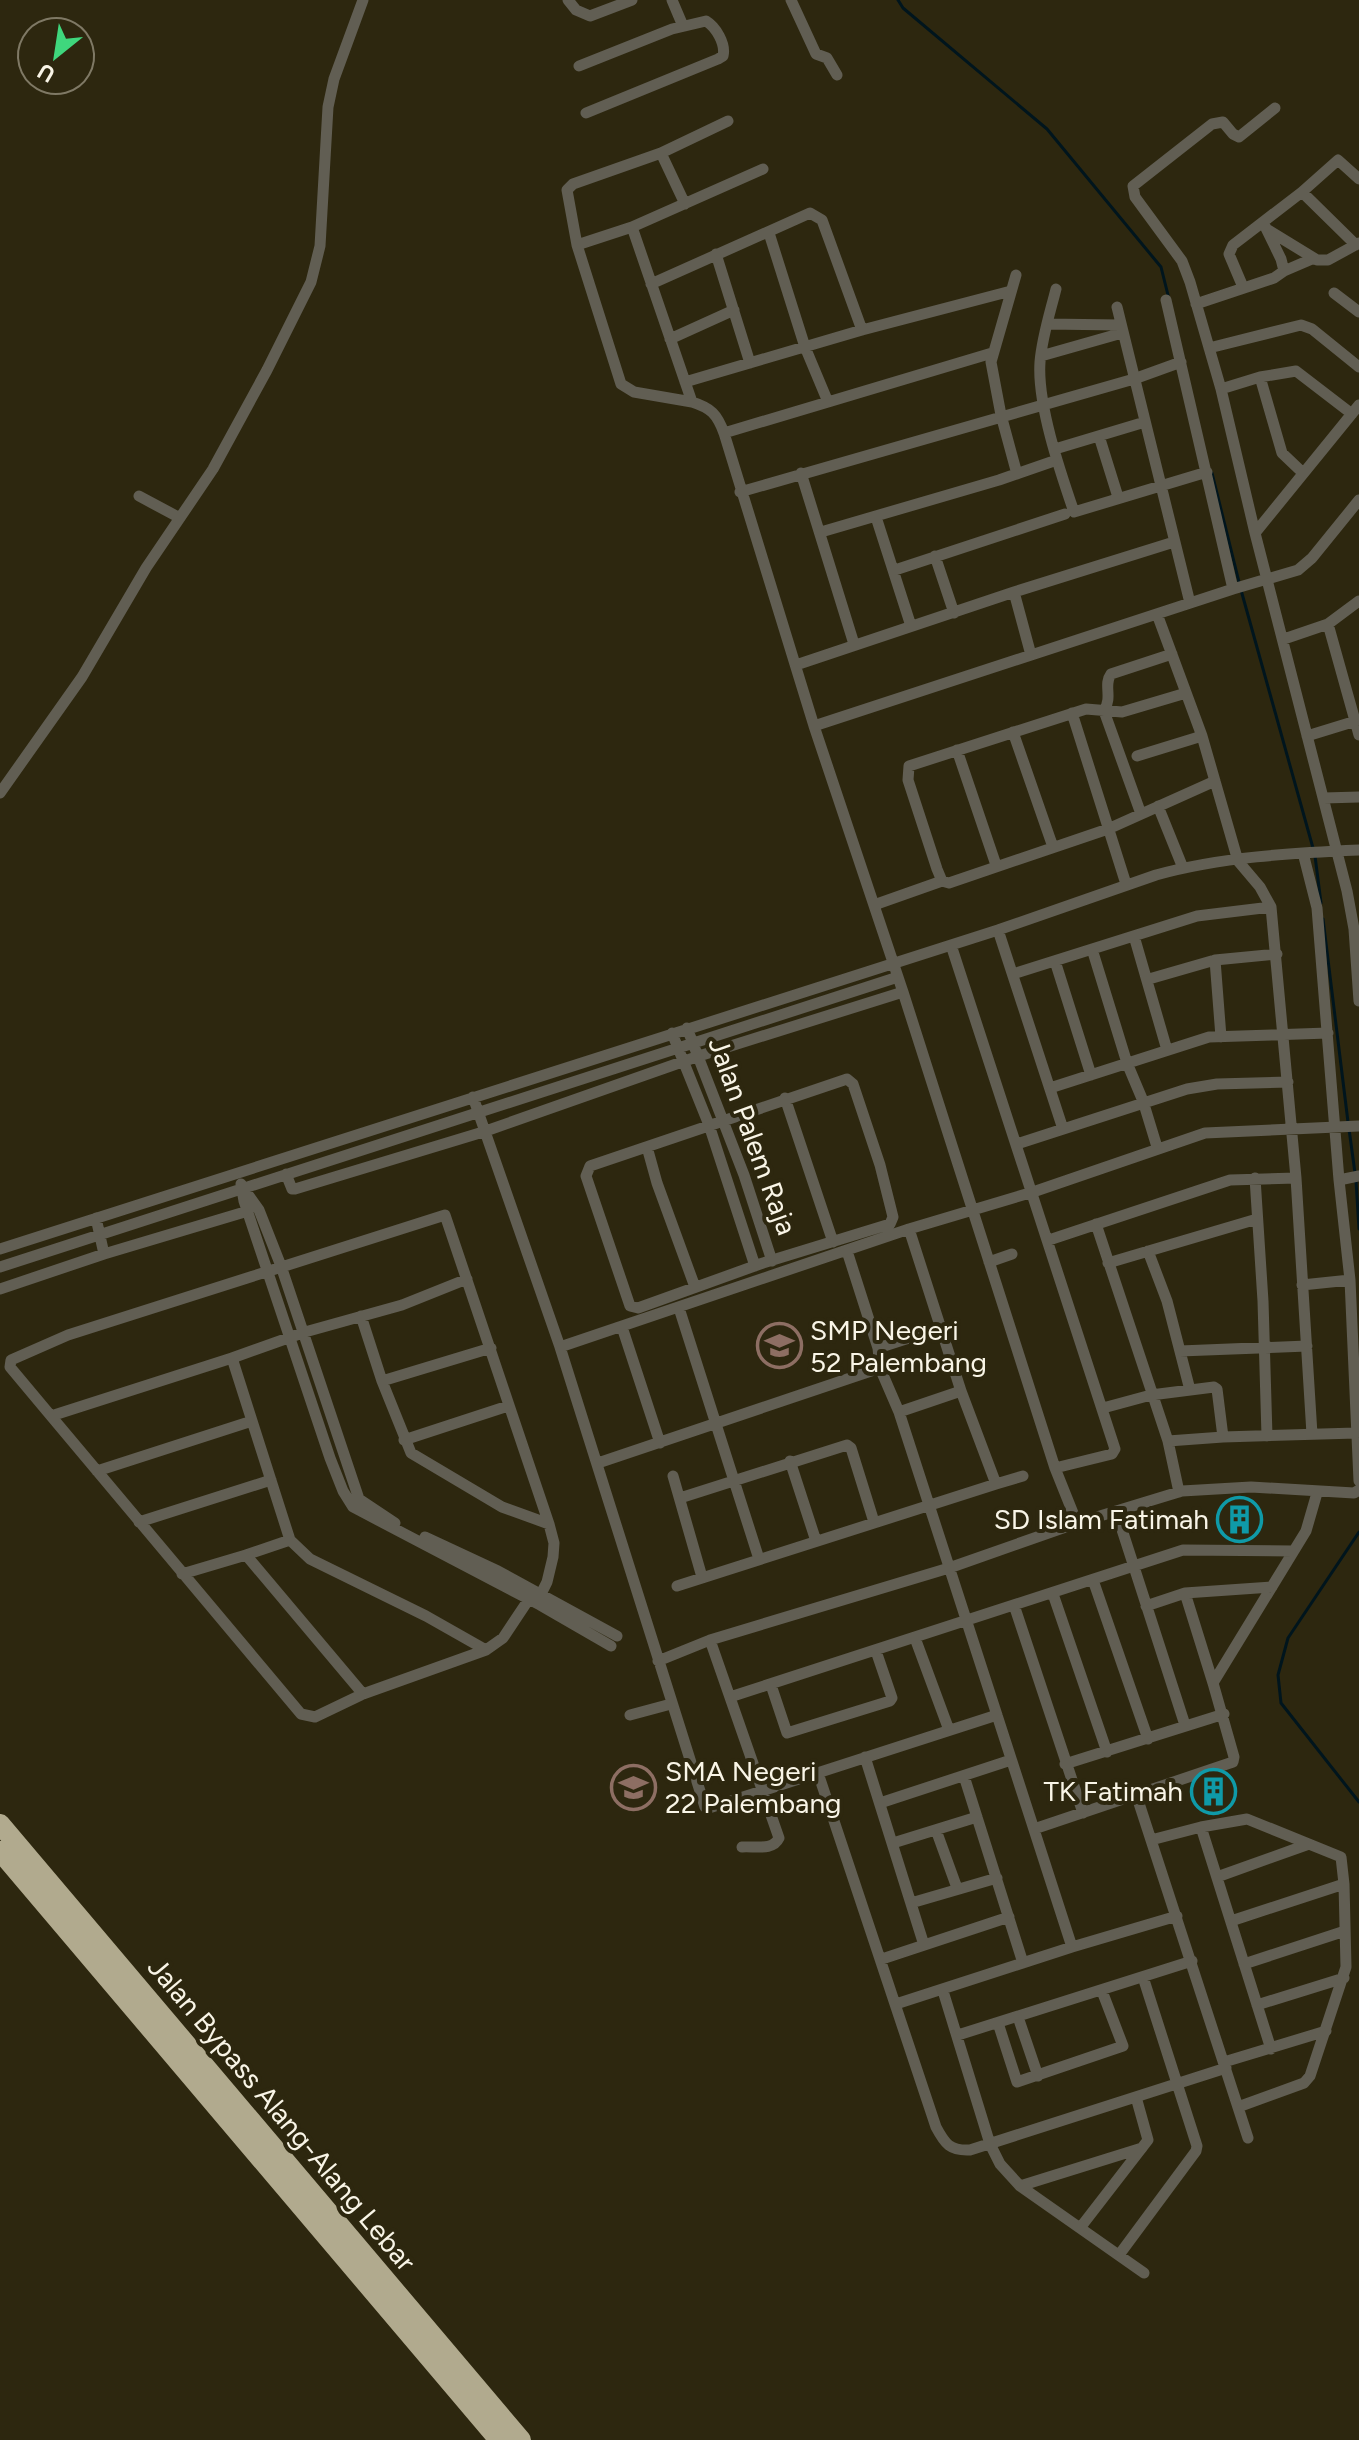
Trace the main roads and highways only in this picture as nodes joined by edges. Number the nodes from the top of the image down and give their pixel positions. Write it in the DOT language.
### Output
graph roads {
  1 [pos="0,1824"];
  2 [pos="0,1851"];
  3 [pos="84,1937"];
  4 [pos="499,2440"];
  5 [pos="521,2440"];
  1 -- 3 [label="highway, Jalan Bypass Alang-Alang Lebar"];
  2 -- 3 [label="highway, Jalan Bypass Alang-Alang Lebar"];
  3 -- 4 [label="highway, Jalan Bypass Alang-Alang Lebar"];
  3 -- 5 [label="highway, Jalan Bypass Alang-Alang Lebar"];
}
